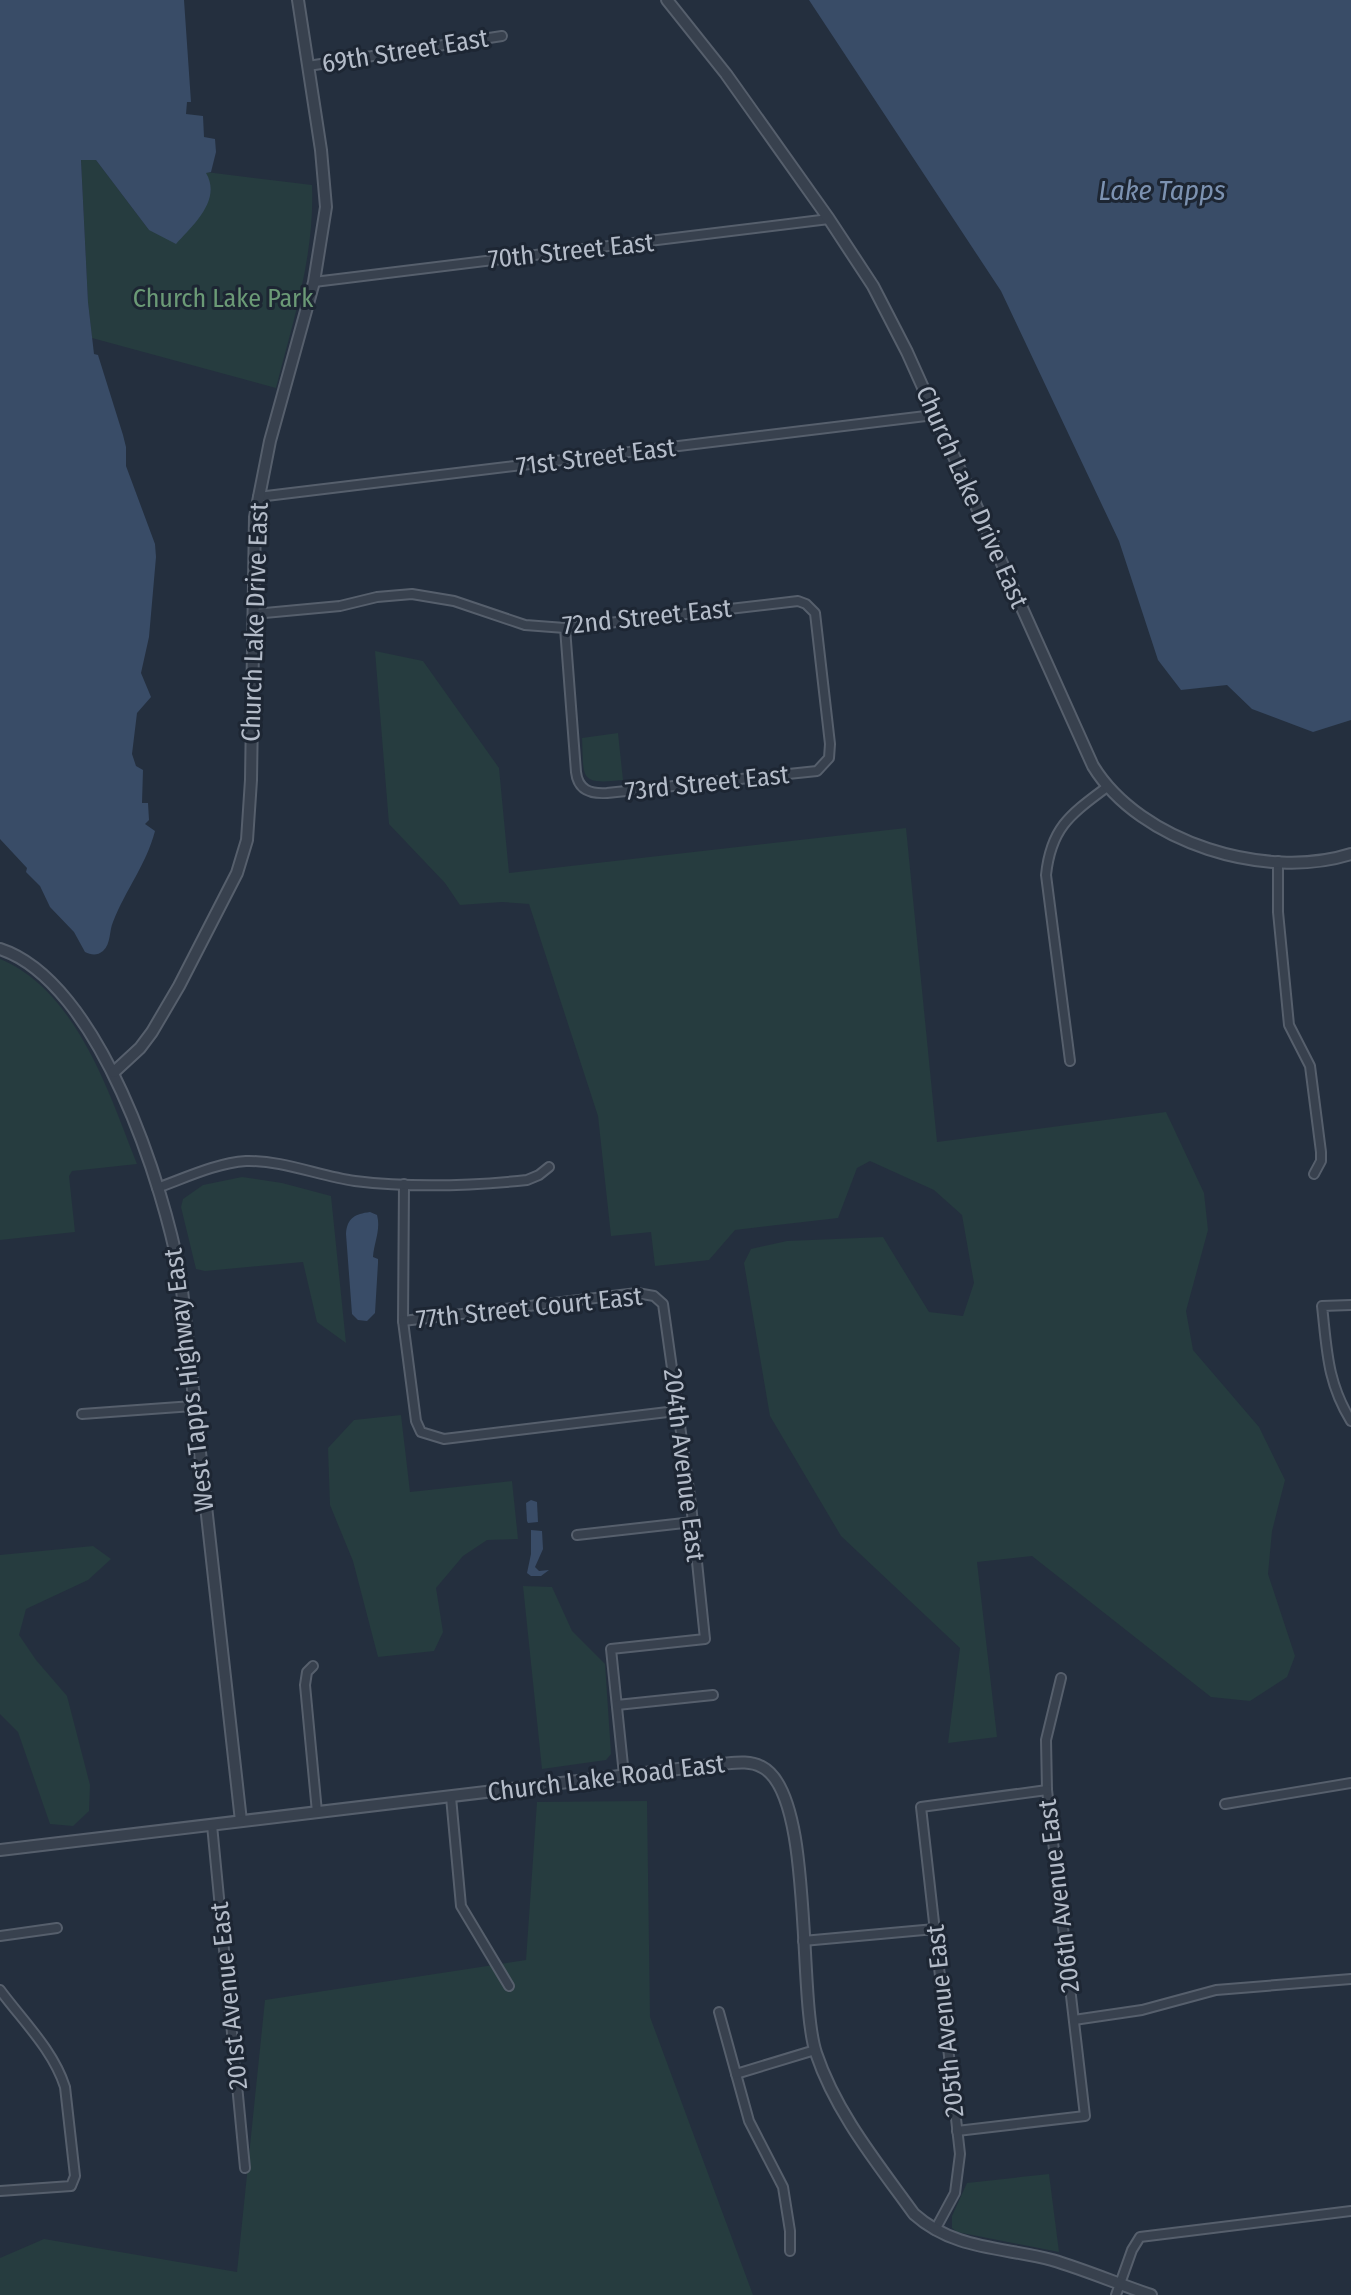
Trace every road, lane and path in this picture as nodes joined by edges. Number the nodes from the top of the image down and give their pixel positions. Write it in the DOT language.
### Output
graph roads {
  1 [pos="298,0"];
  2 [pos="667,0"];
  3 [pos="502,36"];
  4 [pos="308,66"];
  5 [pos="829,219"];
  6 [pos="314,282"];
  7 [pos="934,415"];
  8 [pos="258,497"];
  9 [pos="253,614"];
  10 [pos="565,628"];
  11 [pos="826,763"];
  12 [pos="1107,787"];
  13 [pos="1351,854"];
  14 [pos="1278,861"];
  15 [pos="0,949"];
  16 [pos="1070,1061"];
  17 [pos="114,1072"];
  18 [pos="549,1167"];
  19 [pos="1314,1174"];
  20 [pos="404,1184"];
  21 [pos="157,1188"];
  22 [pos="654,1296"];
  23 [pos="1351,1305"];
  24 [pos="403,1321"];
  25 [pos="193,1406"];
  26 [pos="676,1411"];
  27 [pos="82,1414"];
  28 [pos="1351,1421"];
  29 [pos="693,1522"];
  30 [pos="577,1535"];
  31 [pos="313,1666"];
  32 [pos="1061,1678"];
  33 [pos="713,1695"];
  34 [pos="617,1705"];
  35 [pos="624,1775"];
  36 [pos="1351,1783"];
  37 [pos="1047,1790"];
  38 [pos="451,1797"];
  39 [pos="1225,1804"];
  40 [pos="317,1812"];
  41 [pos="241,1821"];
  42 [pos="212,1825"];
  43 [pos="0,1850"];
  44 [pos="57,1928"];
  45 [pos="935,1929"];
  46 [pos="0,1936"];
  47 [pos="803,1941"];
  48 [pos="1351,1979"];
  49 [pos="509,1986"];
  50 [pos="0,1990"];
  51 [pos="719,2012"];
  52 [pos="1074,2020"];
  53 [pos="815,2050"];
  54 [pos="736,2074"];
  55 [pos="957,2131"];
  56 [pos="245,2168"];
  57 [pos="0,2191"];
  58 [pos="1351,2211"];
  59 [pos="935,2230"];
  60 [pos="790,2251"];
  61 [pos="1118,2289"];
  62 [pos="1151,2295"];
  1 -- 4 [label="street, Church Lake Drive East"];
  2 -- 5 [label="street, Church Lake Drive East"];
  3 -- 4 [label="street, 69th Street East"];
  4 -- 6 [label="street, Church Lake Drive East"];
  5 -- 6 [label="street, 70th Street East"];
  5 -- 7 [label="street, Church Lake Drive East"];
  6 -- 8 [label="street, Church Lake Drive East"];
  7 -- 8 [label="street, 71st Street East"];
  7 -- 12 [label="street, Church Lake Drive East"];
  8 -- 9 [label="street, Church Lake Drive East"];
  9 -- 10 [label="street, 72nd Street East"];
  9 -- 17 [label="street, Church Lake Drive East"];
  10 -- 11 [label="street, 72nd Street East"];
  10 -- 11 [label="street, 73rd Street East"];
  12 -- 14 [label="street, Church Lake Drive East"];
  12 -- 16 [label="street"];
  13 -- 14 [label="street, Church Lake Drive East"];
  14 -- 19 [label="street"];
  15 -- 17 [label="street, West Tapps Highway East"];
  17 -- 21 [label="street, West Tapps Highway East"];
  18 -- 20 [label="street"];
  20 -- 21 [label="street"];
  20 -- 24 [label="street"];
  21 -- 25 [label="street, West Tapps Highway East"];
  22 -- 24 [label="street, 77th Street Court East"];
  22 -- 26 [label="street, 204th Avenue East"];
  23 -- 28 [label="street"];
  24 -- 26 [label="street"];
  25 -- 27 [label="street"];
  25 -- 41 [label="street, West Tapps Highway East"];
  26 -- 29 [label="street, 204th Avenue East"];
  29 -- 30 [label="street"];
  29 -- 34 [label="street, 204th Avenue East"];
  31 -- 40 [label="street"];
  32 -- 37 [label="street, 206th Avenue East"];
  33 -- 34 [label="street"];
  34 -- 35 [label="street"];
  35 -- 38 [label="street, Church Lake Road East"];
  35 -- 47 [label="street, Church Lake Road East"];
  36 -- 39 [label="street"];
  37 -- 45 [label="street, 205th Avenue East"];
  37 -- 52 [label="street, 206th Avenue East"];
  38 -- 40 [label="street, Church Lake Road East"];
  38 -- 49 [label="street"];
  40 -- 41 [label="street, Church Lake Road East"];
  41 -- 42 [label="street, Church Lake Road East"];
  42 -- 43 [label="street, Church Lake Road East"];
  42 -- 56 [label="street, 201st Avenue East"];
  44 -- 46 [label="street"];
  45 -- 47 [label="street"];
  45 -- 55 [label="street, 205th Avenue East"];
  47 -- 53 [label="street, Church Lake Road East"];
  48 -- 52 [label="street"];
  50 -- 57 [label="street"];
  51 -- 54 [label="street"];
  52 -- 55 [label="street, 206th Avenue East"];
  53 -- 54 [label="street"];
  53 -- 59 [label="street, Church Lake Road East"];
  54 -- 60 [label="street"];
  55 -- 59 [label="street, 205th Avenue East"];
  58 -- 61 [label="street"];
  59 -- 61 [label="street, Church Lake Road East"];
  61 -- 62 [label="street, Church Lake Road East"];
}
